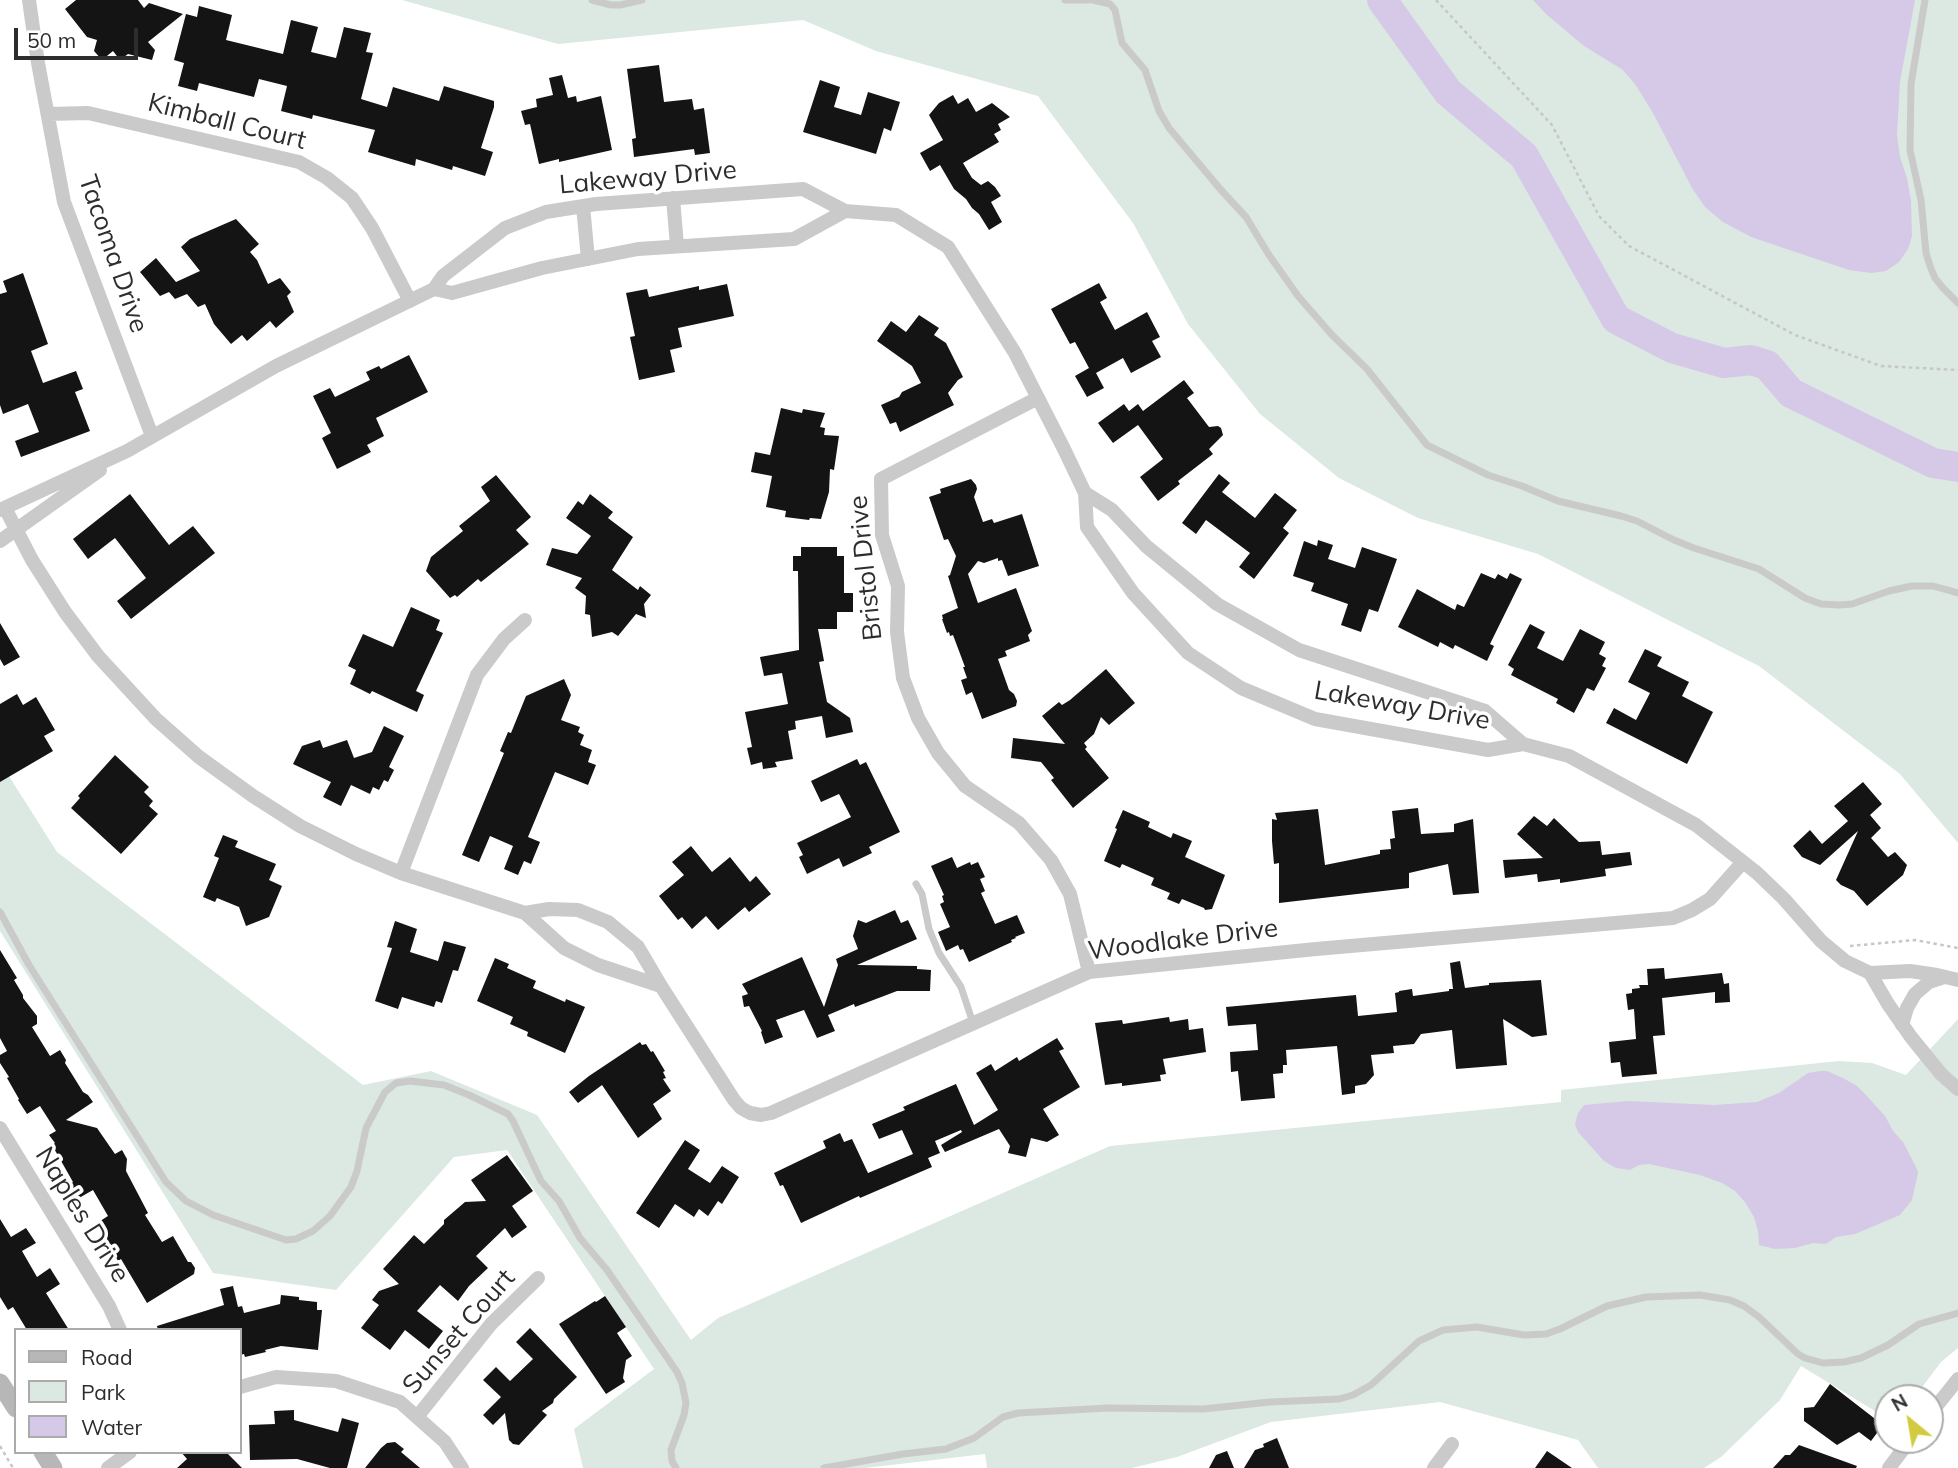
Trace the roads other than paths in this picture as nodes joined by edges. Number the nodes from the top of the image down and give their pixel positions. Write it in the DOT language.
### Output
graph roads {
  1 [pos="29,0"];
  2 [pos="592,0"];
  3 [pos="642,0"];
  4 [pos="1065,0"];
  5 [pos="1091,0"];
  6 [pos="1925,0"];
  7 [pos="48,114"];
  8 [pos="673,198"];
  9 [pos="583,206"];
  10 [pos="845,211"];
  11 [pos="677,246"];
  12 [pos="588,259"];
  13 [pos="434,289"];
  14 [pos="410,301"];
  15 [pos="1958,303"];
  16 [pos="1038,398"];
  17 [pos="152,436"];
  18 [pos="127,451"];
  19 [pos="1084,493"];
  20 [pos="3,509"];
  21 [pos="17,531"];
  22 [pos="0,541"];
  23 [pos="1958,593"];
  24 [pos="525,620"];
  25 [pos="1523,744"];
  26 [pos="1743,862"];
  27 [pos="401,873"];
  28 [pos="916,884"];
  29 [pos="0,912"];
  30 [pos="525,913"];
  31 [pos="1089,972"];
  32 [pos="1870,973"];
  33 [pos="1952,978"];
  34 [pos="661,986"];
  35 [pos="974,1023"];
  36 [pos="1902,1025"];
  37 [pos="1958,1089"];
  38 [pos="0,1128"];
  39 [pos="538,1278"];
  40 [pos="1958,1313"];
  41 [pos="119,1328"];
  42 [pos="1958,1379"];
  43 [pos="0,1383"];
  44 [pos="242,1386"];
  45 [pos="1944,1396"];
  46 [pos="14,1405"];
  47 [pos="417,1417"];
  48 [pos="1452,1444"];
  49 [pos="127,1454"];
  50 [pos="108,1468"];
  51 [pos="462,1468"];
  52 [pos="676,1468"];
  53 [pos="824,1468"];
  54 [pos="1434,1468"];
  1 -- 7 [label="street, Tacoma Drive"];
  2 -- 3 [label="lane"];
  4 -- 5 [label="lane"];
  5 -- 23 [label="lane"];
  6 -- 15 [label="lane"];
  7 -- 14 [label="street, Kimball Court"];
  7 -- 17 [label="street, Tacoma Drive"];
  8 -- 9 [label="street, Lakeway Drive"];
  8 -- 10 [label="street, Lakeway Drive"];
  8 -- 11 [label="street"];
  9 -- 12 [label="street"];
  9 -- 13 [label="street, Lakeway Drive"];
  10 -- 11 [label="street, Lakeway Drive"];
  10 -- 16 [label="street, Lakeway Drive"];
  11 -- 12 [label="street, Lakeway Drive"];
  12 -- 13 [label="street, Lakeway Drive"];
  13 -- 14 [label="street, Lakeway Drive"];
  14 -- 17 [label="street, Lakeway Drive"];
  16 -- 19 [label="street, Lakeway Drive"];
  16 -- 31 [label="street, Bristol Drive"];
  17 -- 18 [label="street, Lakeway Drive"];
  18 -- 20 [label="street, Lakeway Drive"];
  18 -- 21 [label="street, Lakeway Drive"];
  19 -- 25 [label="street, Lakeway Drive"];
  19 -- 25 [label="street, Lakeway Drive"];
  20 -- 21 [label="street, Woodlake Drive"];
  21 -- 22 [label="street, Lakeway Drive"];
  21 -- 27 [label="street, Woodlake Drive"];
  24 -- 27 [label="street"];
  25 -- 26 [label="street, Lakeway Drive"];
  26 -- 31 [label="street, Woodlake Drive"];
  26 -- 32 [label="street, Lakeway Drive"];
  27 -- 30 [label="street, Woodlake Drive"];
  28 -- 35 [label="lane"];
  29 -- 52 [label="lane"];
  30 -- 34 [label="street, Woodlake Drive"];
  30 -- 34 [label="street, Woodlake Drive"];
  31 -- 35 [label="street, Woodlake Drive"];
  32 -- 33 [label="street"];
  32 -- 36 [label="street"];
  33 -- 36 [label="street"];
  34 -- 35 [label="street, Woodlake Drive"];
  36 -- 37 [label="street"];
  38 -- 41 [label="street, Naples Drive"];
  39 -- 47 [label="street, Sunset Court"];
  40 -- 53 [label="lane"];
  42 -- 45 [label="street"];
  43 -- 46 [label="street"];
  44 -- 47 [label="street"];
  47 -- 51 [label="street"];
  48 -- 54 [label="street"];
  49 -- 50 [label="street"];
}
